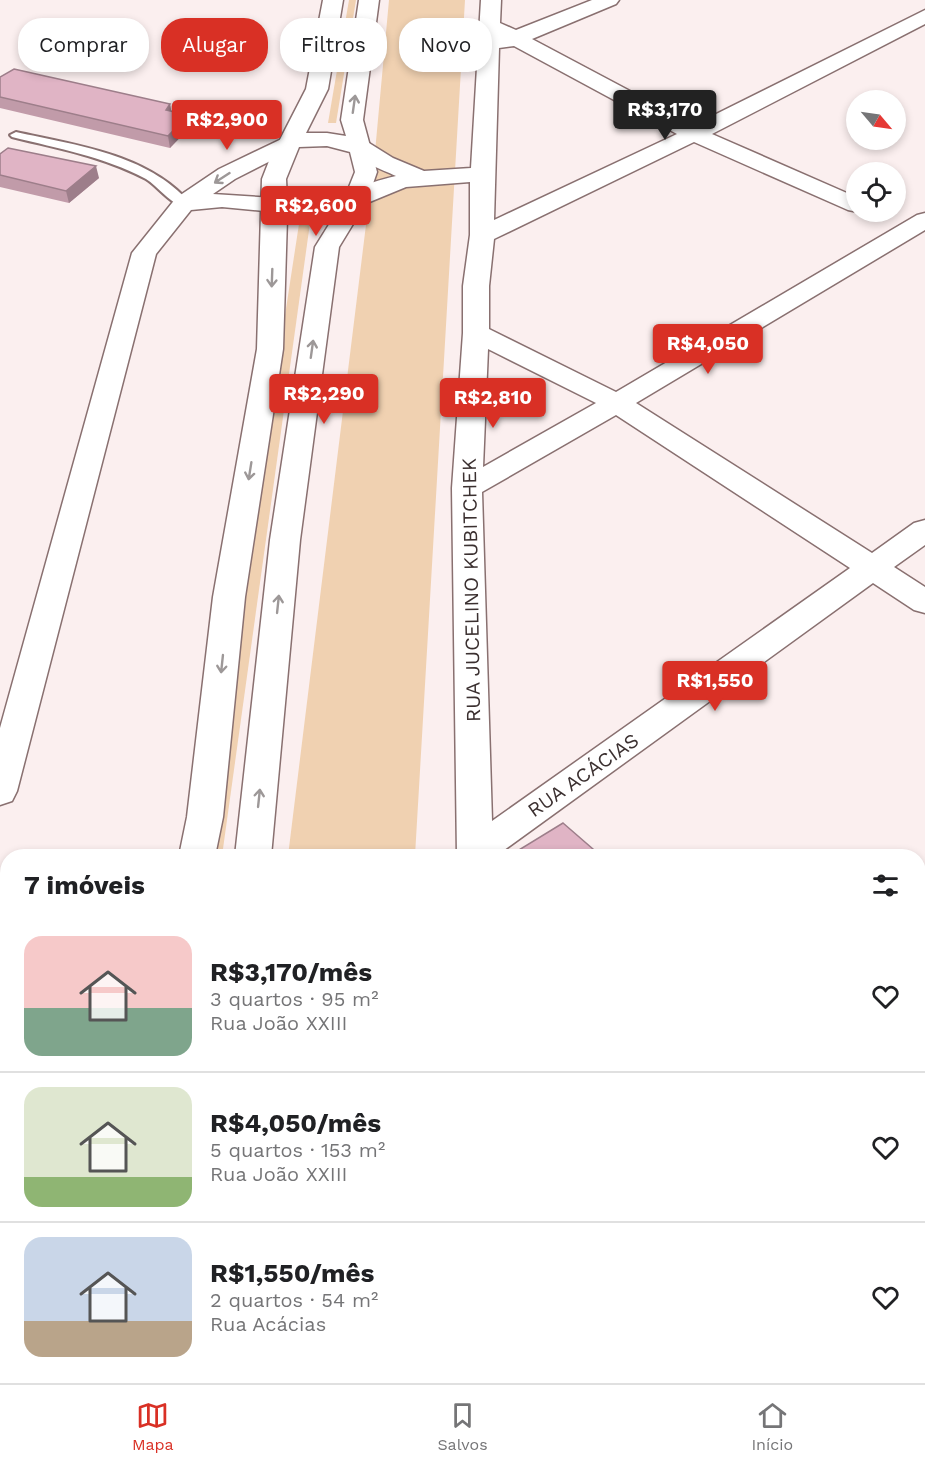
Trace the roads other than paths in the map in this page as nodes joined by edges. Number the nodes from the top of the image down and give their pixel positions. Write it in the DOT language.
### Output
graph roads {
  1 [pos="333,0"];
  2 [pos="369,0"];
  3 [pos="491,0"];
  4 [pos="565,0"];
  5 [pos="609,0"];
  6 [pos="909,0"];
  7 [pos="925,6"];
  8 [pos="925,16"];
  9 [pos="497,36"];
  10 [pos="694,134"];
  11 [pos="16,135"];
  12 [pos="292,141"];
  13 [pos="362,148"];
  14 [pos="482,175"];
  15 [pos="417,176"];
  16 [pos="355,201"];
  17 [pos="846,201"];
  18 [pos="184,203"];
  19 [pos="275,205"];
  20 [pos="902,222"];
  21 [pos="920,228"];
  22 [pos="482,235"];
  23 [pos="476,333"];
  24 [pos="617,403"];
  25 [pos="467,488"];
  26 [pos="925,530"];
  27 [pos="873,568"];
  28 [pos="925,602"];
  29 [pos="0,791"];
  30 [pos="198,849"];
  31 [pos="254,849"];
  32 [pos="475,849"];
  33 [pos="482,849"];
  1 -- 12 [label="street"];
  13 -- 2 [label="street, one-way"];
  3 -- 9 [label="street, RUA JUCELINO KUBITCHEK"];
  4 -- 9 [label="street"];
  5 -- 9 [label="street"];
  6 -- 7 [label="street"];
  8 -- 10 [label="street"];
  9 -- 10 [label="street"];
  9 -- 14 [label="street, RUA JUCELINO KUBITCHEK"];
  10 -- 17 [label="street"];
  10 -- 22 [label="street"];
  11 -- 18 [label="lane"];
  12 -- 13 [label="street"];
  12 -- 18 [label="street, one-way"];
  12 -- 19 [label="street"];
  13 -- 15 [label="street"];
  13 -- 16 [label="street"];
  14 -- 15 [label="street"];
  14 -- 22 [label="street, RUA JUCELINO KUBITCHEK"];
  15 -- 16 [label="street"];
  16 -- 19 [label="street"];
  31 -- 16 [label="street, one-way"];
  18 -- 19 [label="street"];
  18 -- 29 [label="street"];
  19 -- 30 [label="street, one-way"];
  20 -- 21 [label="street"];
  21 -- 24 [label="street"];
  22 -- 23 [label="street, RUA JUCELINO KUBITCHEK"];
  23 -- 24 [label="street"];
  23 -- 25 [label="street, RUA JUCELINO KUBITCHEK"];
  24 -- 25 [label="street"];
  24 -- 27 [label="street"];
  25 -- 32 [label="street, RUA JUCELINO KUBITCHEK"];
  26 -- 27 [label="street, RUA ACÁCIAS"];
  27 -- 28 [label="street"];
  27 -- 33 [label="street, RUA ACÁCIAS"];
}
